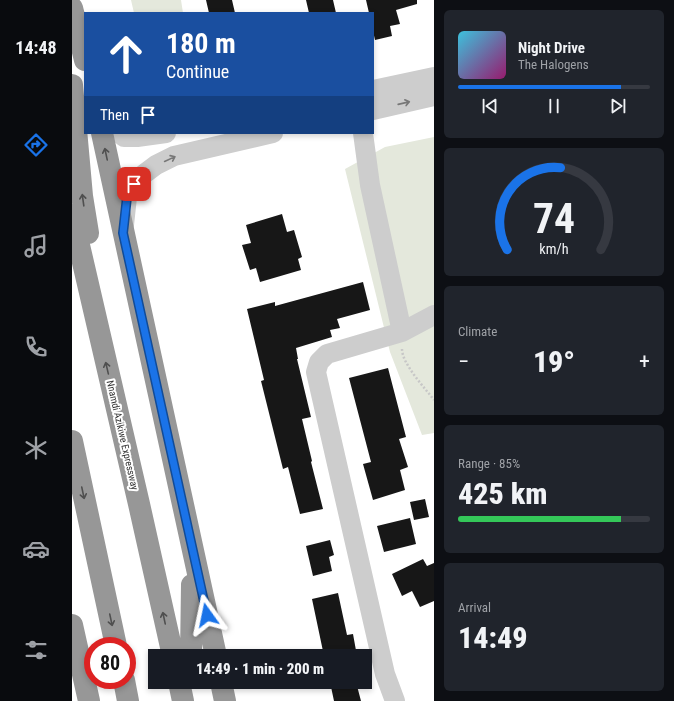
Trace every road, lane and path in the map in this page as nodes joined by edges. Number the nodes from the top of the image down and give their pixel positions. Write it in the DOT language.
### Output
graph roads {
  1 [pos="72,8"];
  2 [pos="84,56"];
  3 [pos="434,77"];
  4 [pos="72,84"];
  5 [pos="374,90"];
  6 [pos="434,96"];
  7 [pos="374,110"];
  8 [pos="102,134"];
  9 [pos="120,134"];
  10 [pos="159,134"];
  11 [pos="269,134"];
  12 [pos="363,134"];
  13 [pos="72,215"];
  14 [pos="123,233"];
  15 [pos="434,315"];
  16 [pos="96,322"];
  17 [pos="402,332"];
  18 [pos="434,400"];
  19 [pos="72,441"];
  20 [pos="192,543"];
  21 [pos="72,625"];
  22 [pos="114,637"];
  23 [pos="171,649"];
  24 [pos="191,649"];
  25 [pos="215,649"];
  26 [pos="126,689"];
  27 [pos="180,689"];
  28 [pos="188,689"];
  29 [pos="222,689"];
  30 [pos="89,701"];
  31 [pos="128,701"];
  32 [pos="183,701"];
  33 [pos="187,701"];
  34 [pos="225,701"];
  35 [pos="395,701"];
  1 -- 2 [label="highway"];
  3 -- 5 [label="street"];
  16 -- 4 [label="highway, one-way"];
  7 -- 6 [label="street, one-way"];
  14 -- 8 [label="highway, one-way"];
  9 -- 10 [label="street"];
  14 -- 11 [label="street, one-way"];
  12 -- 17 [label="street"];
  13 -- 16 [label="highway, Nnamdi Azikiwe Expressway"];
  14 -- 20 [label="highway"];
  15 -- 17 [label="street"];
  23 -- 16 [label="highway, Nnamdi Azikiwe Expressway, one-way"];
  17 -- 18 [label="path"];
  17 -- 35 [label="street"];
  19 -- 22 [label="highway, one-way"];
  20 -- 24 [label="highway"];
  20 -- 25 [label="highway"];
  21 -- 30 [label="highway"];
  26 -- 31 [label="highway"];
  27 -- 32 [label="highway"];
  28 -- 33 [label="highway"];
  29 -- 34 [label="highway"];
}
